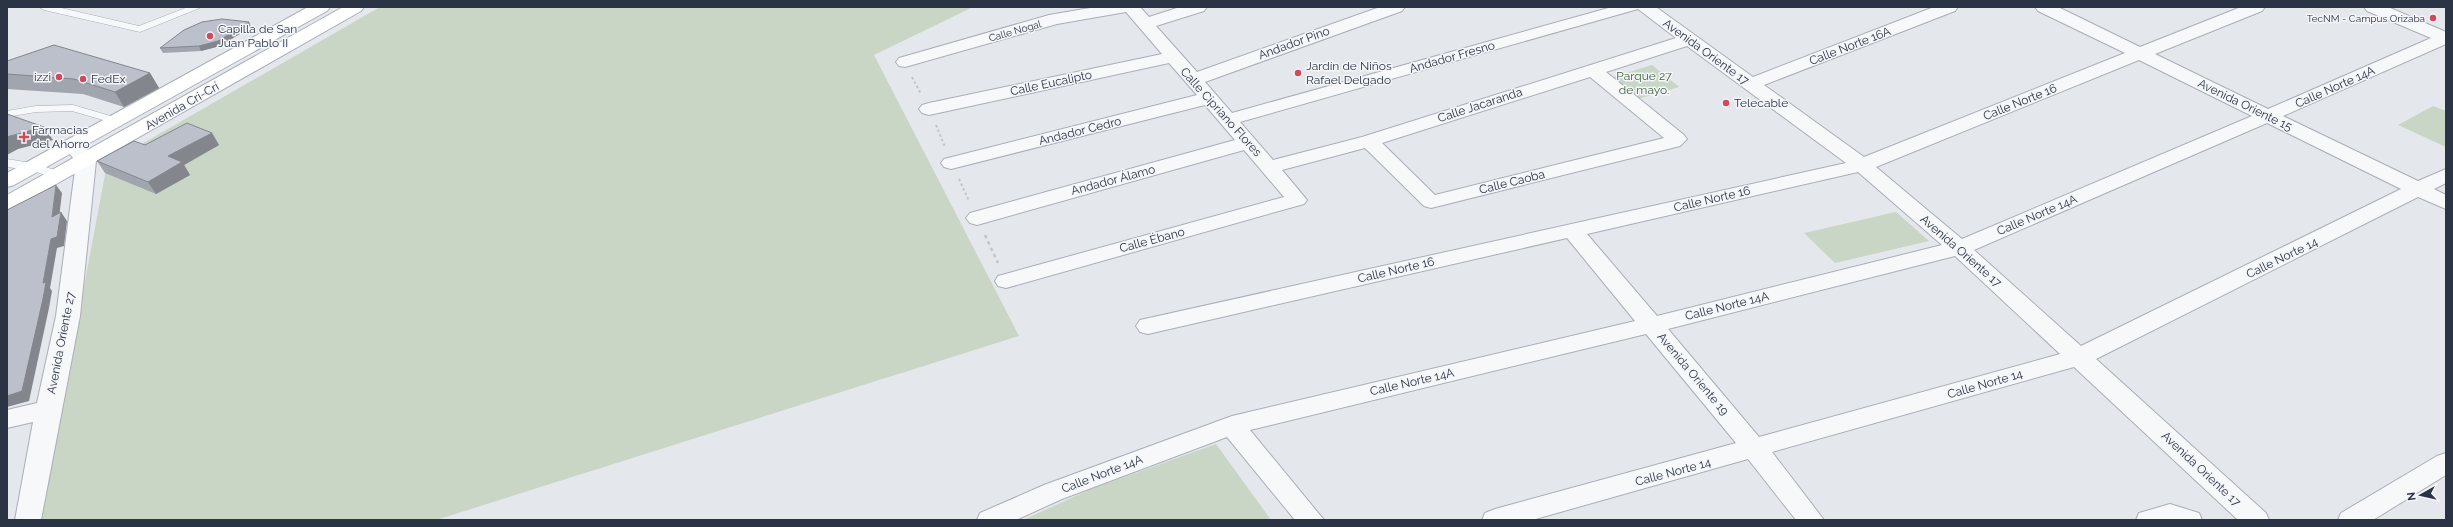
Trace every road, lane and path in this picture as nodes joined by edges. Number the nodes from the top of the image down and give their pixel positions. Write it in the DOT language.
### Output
graph roads {
  1 [pos="44,7"];
  2 [pos="197,7"];
  3 [pos="321,7"];
  4 [pos="355,7"];
  5 [pos="1076,7"];
  6 [pos="1126,7"];
  7 [pos="1131,7"];
  8 [pos="1198,7"];
  9 [pos="1396,7"];
  10 [pos="1631,7"];
  11 [pos="1645,7"];
  12 [pos="1949,7"];
  13 [pos="2044,7"];
  14 [pos="2256,7"];
  15 [pos="2373,7"];
  16 [pos="1055,19"];
  17 [pos="1147,24"];
  18 [pos="2446,38"];
  19 [pos="1688,40"];
  20 [pos="2139,54"];
  21 [pos="1172,57"];
  22 [pos="905,62"];
  23 [pos="1591,69"];
  24 [pos="1192,80"];
  25 [pos="1751,84"];
  26 [pos="1209,98"];
  27 [pos="929,109"];
  28 [pos="7,114"];
  29 [pos="2268,116"];
  30 [pos="1227,120"];
  31 [pos="117,121"];
  32 [pos="1369,141"];
  33 [pos="1248,143"];
  34 [pos="80,153"];
  35 [pos="7,163"];
  36 [pos="951,163"];
  37 [pos="1862,166"];
  38 [pos="33,167"];
  39 [pos="1270,167"];
  40 [pos="2446,175"];
  41 [pos="59,176"];
  42 [pos="7,181"];
  43 [pos="2419,190"];
  44 [pos="1298,200"];
  45 [pos="2446,203"];
  46 [pos="7,204"];
  47 [pos="977,218"];
  48 [pos="1572,230"];
  49 [pos="1959,248"];
  50 [pos="1006,281"];
  51 [pos="1652,325"];
  52 [pos="1148,326"];
  53 [pos="2080,357"];
  54 [pos="48,410"];
  55 [pos="7,419"];
  56 [pos="1232,425"];
  57 [pos="1755,449"];
  58 [pos="2446,463"];
  59 [pos="28,520"];
  60 [pos="990,520"];
  61 [pos="1311,520"];
  62 [pos="1495,520"];
  63 [pos="1811,520"];
  64 [pos="2149,520"];
  65 [pos="2189,520"];
  66 [pos="2256,520"];
  67 [pos="2351,520"];
  1 -- 2 [label="lane"];
  3 -- 31 [label="main road, Avenida Cri-Crí"];
  4 -- 34 [label="main road, Avenida Cri-Crí"];
  5 -- 16 [label="street"];
  6 -- 16 [label="street, Calle Nogal"];
  7 -- 17 [label="street, Calle Cipriano Flores"];
  8 -- 17 [label="street"];
  9 -- 24 [label="street, Andador Pino"];
  10 -- 30 [label="street, Andador Fresno"];
  11 -- 19 [label="street, Avenida Oriente 17"];
  12 -- 25 [label="street, Calle Norte 16A"];
  13 -- 20 [label="street, Avenida Oriente 15"];
  14 -- 20 [label="street, Calle Norte 16"];
  15 -- 18 [label="street"];
  16 -- 22 [label="street, Calle Nogal"];
  17 -- 21 [label="street, Calle Cipriano Flores"];
  18 -- 29 [label="street, Calle Norte 14A"];
  19 -- 23 [label="street, Calle Jacaranda"];
  19 -- 25 [label="street, Avenida Oriente 17"];
  20 -- 29 [label="street, Avenida Oriente 15"];
  20 -- 37 [label="street, Calle Norte 16"];
  21 -- 24 [label="street, Calle Cipriano Flores"];
  21 -- 27 [label="street, Calle Eucalipto"];
  23 -- 32 [label="street, Calle Jacaranda"];
  23 -- 32 [label="street, Calle Caoba"];
  24 -- 26 [label="street, Calle Cipriano Flores"];
  25 -- 37 [label="street, Avenida Oriente 17"];
  26 -- 30 [label="street, Calle Cipriano Flores"];
  26 -- 36 [label="street, Andador Cedro"];
  28 -- 31 [label="lane"];
  29 -- 43 [label="street, Avenida Oriente 15"];
  29 -- 49 [label="street, Calle Norte 14A"];
  30 -- 33 [label="street, Calle Cipriano Flores"];
  31 -- 34 [label="main road, Avenida Cri-Crí"];
  32 -- 39 [label="street, Calle Jacaranda"];
  33 -- 39 [label="street, Calle Cipriano Flores"];
  33 -- 47 [label="street, Andador Álamo"];
  34 -- 38 [label="main road, Avenida Cri-Crí"];
  34 -- 41 [label="main road, Avenida Cri-Crí"];
  34 -- 54 [label="street, Avenida Oriente 27"];
  35 -- 38 [label="lane"];
  37 -- 48 [label="street, Calle Norte 16"];
  37 -- 49 [label="street, Avenida Oriente 17"];
  38 -- 41 [label="lane"];
  38 -- 42 [label="main road, Avenida Cri-Crí"];
  39 -- 44 [label="street, Calle Cipriano Flores"];
  40 -- 43 [label="street, Calle Norte 14"];
  41 -- 46 [label="main road, Avenida Cri-Crí"];
  43 -- 45 [label="street, Avenida Oriente 15"];
  43 -- 53 [label="street, Calle Norte 14"];
  44 -- 50 [label="street, Calle Ébano"];
  48 -- 51 [label="street, Avenida Oriente 19"];
  48 -- 52 [label="street, Calle Norte 16"];
  49 -- 51 [label="street, Calle Norte 14A"];
  49 -- 53 [label="street, Avenida Oriente 17"];
  51 -- 56 [label="street, Calle Norte 14A"];
  51 -- 57 [label="street, Avenida Oriente 19"];
  53 -- 57 [label="street, Calle Norte 14"];
  53 -- 66 [label="street, Avenida Oriente 17"];
  54 -- 55 [label="street"];
  54 -- 59 [label="street, Avenida Oriente 27"];
  56 -- 60 [label="street, Calle Norte 14A"];
  56 -- 61 [label="street"];
  57 -- 62 [label="street, Calle Norte 14"];
  57 -- 63 [label="street, Avenida Oriente 19"];
  58 -- 67 [label="street"];
  64 -- 65 [label="street"];
}
